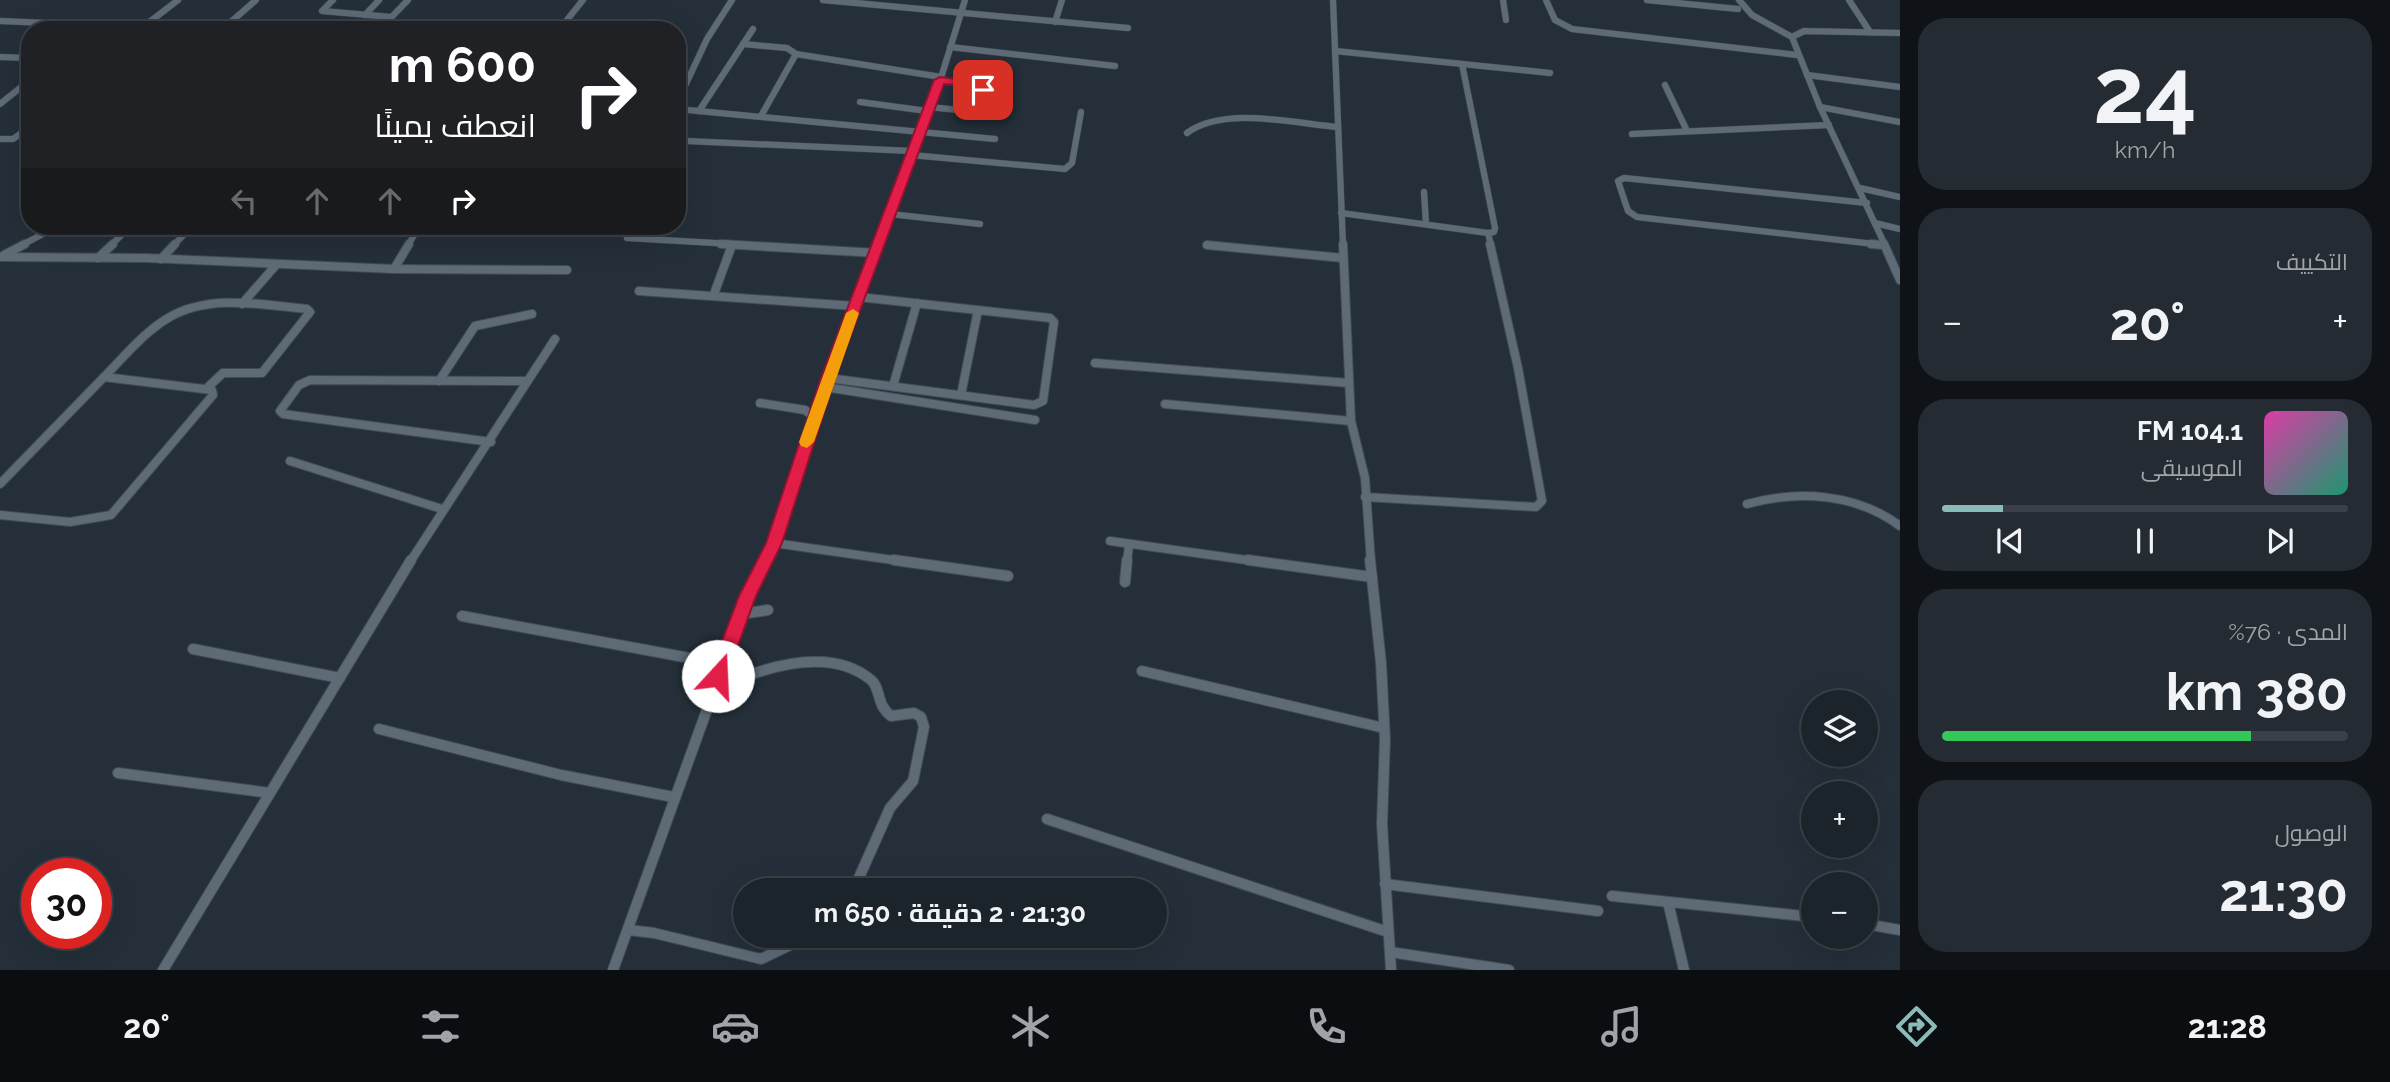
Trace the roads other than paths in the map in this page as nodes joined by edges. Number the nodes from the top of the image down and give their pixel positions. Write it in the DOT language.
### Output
graph roads {
  1 [pos="178,0"];
  2 [pos="256,0"];
  3 [pos="333,0"];
  4 [pos="379,0"];
  5 [pos="408,0"];
  6 [pos="583,0"];
  7 [pos="732,0"];
  8 [pos="823,0"];
  9 [pos="965,0"];
  10 [pos="1062,0"];
  11 [pos="1333,0"];
  12 [pos="1503,0"];
  13 [pos="1546,0"];
  14 [pos="1647,0"];
  15 [pos="1739,0"];
  16 [pos="1849,0"];
  17 [pos="1738,9"];
  18 [pos="961,12"];
  19 [pos="365,15"];
  20 [pos="391,17"];
  21 [pos="0,20"];
  22 [pos="1506,20"];
  23 [pos="21,21"];
  24 [pos="151,21"];
  25 [pos="232,21"];
  26 [pos="387,21"];
  27 [pos="566,21"];
  28 [pos="1055,22"];
  29 [pos="753,29"];
  30 [pos="1128,29"];
  31 [pos="1870,32"];
  32 [pos="1900,33"];
  33 [pos="1793,35"];
  34 [pos="743,44"];
  35 [pos="950,47"];
  36 [pos="1335,51"];
  37 [pos="796,54"];
  38 [pos="1797,55"];
  39 [pos="0,57"];
  40 [pos="21,58"];
  41 [pos="1462,64"];
  42 [pos="1115,66"];
  43 [pos="1550,73"];
  44 [pos="1807,75"];
  45 [pos="940,79"];
  46 [pos="686,84"];
  47 [pos="1665,85"];
  48 [pos="1900,87"];
  49 [pos="21,88"];
  50 [pos="860,102"];
  51 [pos="0,104"];
  52 [pos="1820,107"];
  53 [pos="928,109"];
  54 [pos="686,110"];
  55 [pos="699,111"];
  56 [pos="1081,112"];
  57 [pos="761,116"];
  58 [pos="1900,121"];
  59 [pos="1829,125"];
  60 [pos="1336,127"];
  61 [pos="1687,131"];
  62 [pos="919,132"];
  63 [pos="21,133"];
  64 [pos="1187,133"];
  65 [pos="1632,134"];
  66 [pos="0,139"];
  67 [pos="995,139"];
  68 [pos="686,141"];
  69 [pos="911,153"];
  70 [pos="1860,188"];
  71 [pos="1424,191"];
  72 [pos="1900,197"];
  73 [pos="1867,203"];
  74 [pos="1341,213"];
  75 [pos="890,214"];
  76 [pos="1875,223"];
  77 [pos="980,224"];
  78 [pos="1426,224"];
  79 [pos="1900,229"];
  80 [pos="1488,233"];
  81 [pos="41,235"];
  82 [pos="122,235"];
  83 [pos="184,235"];
  84 [pos="415,235"];
  85 [pos="627,238"];
  86 [pos="1883,244"];
  87 [pos="732,245"];
  88 [pos="1207,245"];
  89 [pos="876,253"];
  90 [pos="0,257"];
  91 [pos="98,258"];
  92 [pos="1343,258"];
  93 [pos="1889,258"];
  94 [pos="161,259"];
  95 [pos="1900,261"];
  96 [pos="276,265"];
  97 [pos="394,269"];
  98 [pos="567,270"];
  99 [pos="1900,280"];
  100 [pos="639,291"];
  101 [pos="714,294"];
  102 [pos="857,301"];
  103 [pos="916,303"];
  104 [pos="242,304"];
  105 [pos="978,310"];
  106 [pos="532,314"];
  107 [pos="555,339"];
  108 [pos="1095,363"];
  109 [pos="104,377"];
  110 [pos="828,378"];
  111 [pos="439,381"];
  112 [pos="527,381"];
  113 [pos="1349,383"];
  114 [pos="893,386"];
  115 [pos="208,387"];
  116 [pos="825,387"];
  117 [pos="961,395"];
  118 [pos="760,403"];
  119 [pos="1165,404"];
  120 [pos="814,417"];
  121 [pos="1035,420"];
  122 [pos="1351,421"];
  123 [pos="491,442"];
  124 [pos="290,461"];
  125 [pos="0,484"];
  126 [pos="1366,497"];
  127 [pos="1748,504"];
  128 [pos="442,509"];
  129 [pos="0,515"];
  130 [pos="1898,522"];
  131 [pos="1110,541"];
  132 [pos="774,543"];
  133 [pos="1129,545"];
  134 [pos="1008,576"];
  135 [pos="1372,577"];
  136 [pos="1125,582"];
  137 [pos="768,610"];
  138 [pos="741,614"];
  139 [pos="462,616"];
  140 [pos="193,649"];
  141 [pos="722,664"];
  142 [pos="1142,671"];
  143 [pos="340,678"];
  144 [pos="713,690"];
  145 [pos="1384,728"];
  146 [pos="379,729"];
  147 [pos="118,773"];
  148 [pos="270,793"];
  149 [pos="673,797"];
  150 [pos="1047,820"];
  151 [pos="859,878"];
  152 [pos="1385,884"];
  153 [pos="1612,896"];
  154 [pos="1668,902"];
  155 [pos="1598,911"];
  156 [pos="1801,916"];
  157 [pos="1878,926"];
  158 [pos="628,930"];
  159 [pos="1900,930"];
  160 [pos="1388,932"];
  161 [pos="784,948"];
  162 [pos="1390,952"];
  163 [pos="163,970"];
  164 [pos="613,970"];
  165 [pos="1391,970"];
  166 [pos="1509,970"];
  167 [pos="1684,970"];
  1 -- 24 [label="street"];
  2 -- 25 [label="street"];
  3 -- 19 [label="street"];
  4 -- 19 [label="street"];
  5 -- 20 [label="street"];
  6 -- 27 [label="street"];
  7 -- 46 [label="street"];
  8 -- 18 [label="street"];
  9 -- 18 [label="street"];
  10 -- 28 [label="street"];
  11 -- 36 [label="street"];
  12 -- 22 [label="street"];
  13 -- 38 [label="street"];
  14 -- 17 [label="street"];
  15 -- 33 [label="street"];
  16 -- 31 [label="street"];
  18 -- 28 [label="street"];
  18 -- 35 [label="street"];
  19 -- 20 [label="street"];
  20 -- 26 [label="street"];
  21 -- 23 [label="street"];
  28 -- 30 [label="street"];
  29 -- 34 [label="street"];
  31 -- 32 [label="street"];
  31 -- 33 [label="street"];
  33 -- 38 [label="street"];
  34 -- 37 [label="street"];
  34 -- 55 [label="street"];
  35 -- 42 [label="street"];
  35 -- 45 [label="street"];
  36 -- 41 [label="street"];
  36 -- 60 [label="street"];
  37 -- 45 [label="street"];
  37 -- 57 [label="street"];
  38 -- 44 [label="street"];
  39 -- 40 [label="street"];
  41 -- 43 [label="street"];
  41 -- 80 [label="street"];
  44 -- 48 [label="street"];
  44 -- 52 [label="street"];
  45 -- 53 [label="street"];
  45 -- 53 [label="street"];
  47 -- 61 [label="street"];
  49 -- 51 [label="street"];
  50 -- 53 [label="street"];
  52 -- 58 [label="street"];
  52 -- 59 [label="street"];
  53 -- 62 [label="street"];
  54 -- 55 [label="street"];
  55 -- 57 [label="street"];
  56 -- 69 [label="street"];
  57 -- 62 [label="street"];
  59 -- 61 [label="street"];
  59 -- 70 [label="street"];
  60 -- 64 [label="street"];
  60 -- 74 [label="street"];
  61 -- 65 [label="street"];
  62 -- 67 [label="street"];
  62 -- 69 [label="street"];
  63 -- 66 [label="street"];
  68 -- 69 [label="street"];
  69 -- 75 [label="street"];
  70 -- 72 [label="street"];
  70 -- 73 [label="street"];
  71 -- 78 [label="street"];
  73 -- 76 [label="street"];
  73 -- 86 [label="street"];
  74 -- 78 [label="street"];
  74 -- 92 [label="street"];
  75 -- 77 [label="street"];
  75 -- 89 [label="street"];
  76 -- 79 [label="street"];
  76 -- 86 [label="street"];
  78 -- 80 [label="street"];
  80 -- 126 [label="street"];
  81 -- 90 [label="street"];
  82 -- 91 [label="street"];
  83 -- 94 [label="street"];
  84 -- 97 [label="street"];
  85 -- 87 [label="street"];
  86 -- 93 [label="street"];
  87 -- 89 [label="street"];
  87 -- 101 [label="street"];
  88 -- 92 [label="street"];
  89 -- 102 [label="street"];
  90 -- 91 [label="street"];
  91 -- 94 [label="street"];
  92 -- 113 [label="street"];
  93 -- 95 [label="street"];
  93 -- 99 [label="street"];
  94 -- 96 [label="street"];
  96 -- 97 [label="street"];
  96 -- 104 [label="street"];
  97 -- 98 [label="street"];
  100 -- 101 [label="street"];
  101 -- 102 [label="street"];
  102 -- 103 [label="street"];
  102 -- 110 [label="street"];
  103 -- 105 [label="street"];
  103 -- 114 [label="street"];
  104 -- 109 [label="street"];
  104 -- 115 [label="street"];
  105 -- 117 [label="street"];
  105 -- 117 [label="street"];
  106 -- 111 [label="street"];
  107 -- 112 [label="street"];
  108 -- 113 [label="street"];
  109 -- 115 [label="street"];
  109 -- 125 [label="street"];
  110 -- 114 [label="street"];
  110 -- 116 [label="street"];
  111 -- 112 [label="street"];
  111 -- 123 [label="street"];
  112 -- 123 [label="street"];
  113 -- 122 [label="street"];
  114 -- 117 [label="street"];
  115 -- 129 [label="street"];
  116 -- 120 [label="street"];
  116 -- 121 [label="street"];
  118 -- 120 [label="street"];
  119 -- 122 [label="street"];
  120 -- 132 [label="street"];
  122 -- 126 [label="street"];
  123 -- 128 [label="street"];
  124 -- 128 [label="street"];
  126 -- 135 [label="street"];
  127 -- 130 [label="street"];
  128 -- 143 [label="street"];
  131 -- 133 [label="street"];
  132 -- 134 [label="street"];
  132 -- 138 [label="street"];
  133 -- 135 [label="street"];
  133 -- 136 [label="street"];
  135 -- 145 [label="street"];
  137 -- 138 [label="street"];
  138 -- 141 [label="street"];
  139 -- 141 [label="street"];
  140 -- 143 [label="street"];
  141 -- 144 [label="street"];
  142 -- 145 [label="street"];
  143 -- 148 [label="street"];
  144 -- 149 [label="street"];
  144 -- 151 [label="street"];
  145 -- 152 [label="street"];
  146 -- 149 [label="street"];
  147 -- 148 [label="street"];
  148 -- 163 [label="street"];
  149 -- 158 [label="street"];
  150 -- 160 [label="street"];
  152 -- 155 [label="street"];
  152 -- 160 [label="street"];
  153 -- 154 [label="street"];
  154 -- 156 [label="street"];
  154 -- 167 [label="street"];
  157 -- 159 [label="street"];
  158 -- 161 [label="street"];
  158 -- 164 [label="street"];
  160 -- 162 [label="street"];
  162 -- 165 [label="street"];
  162 -- 166 [label="street"];
}
